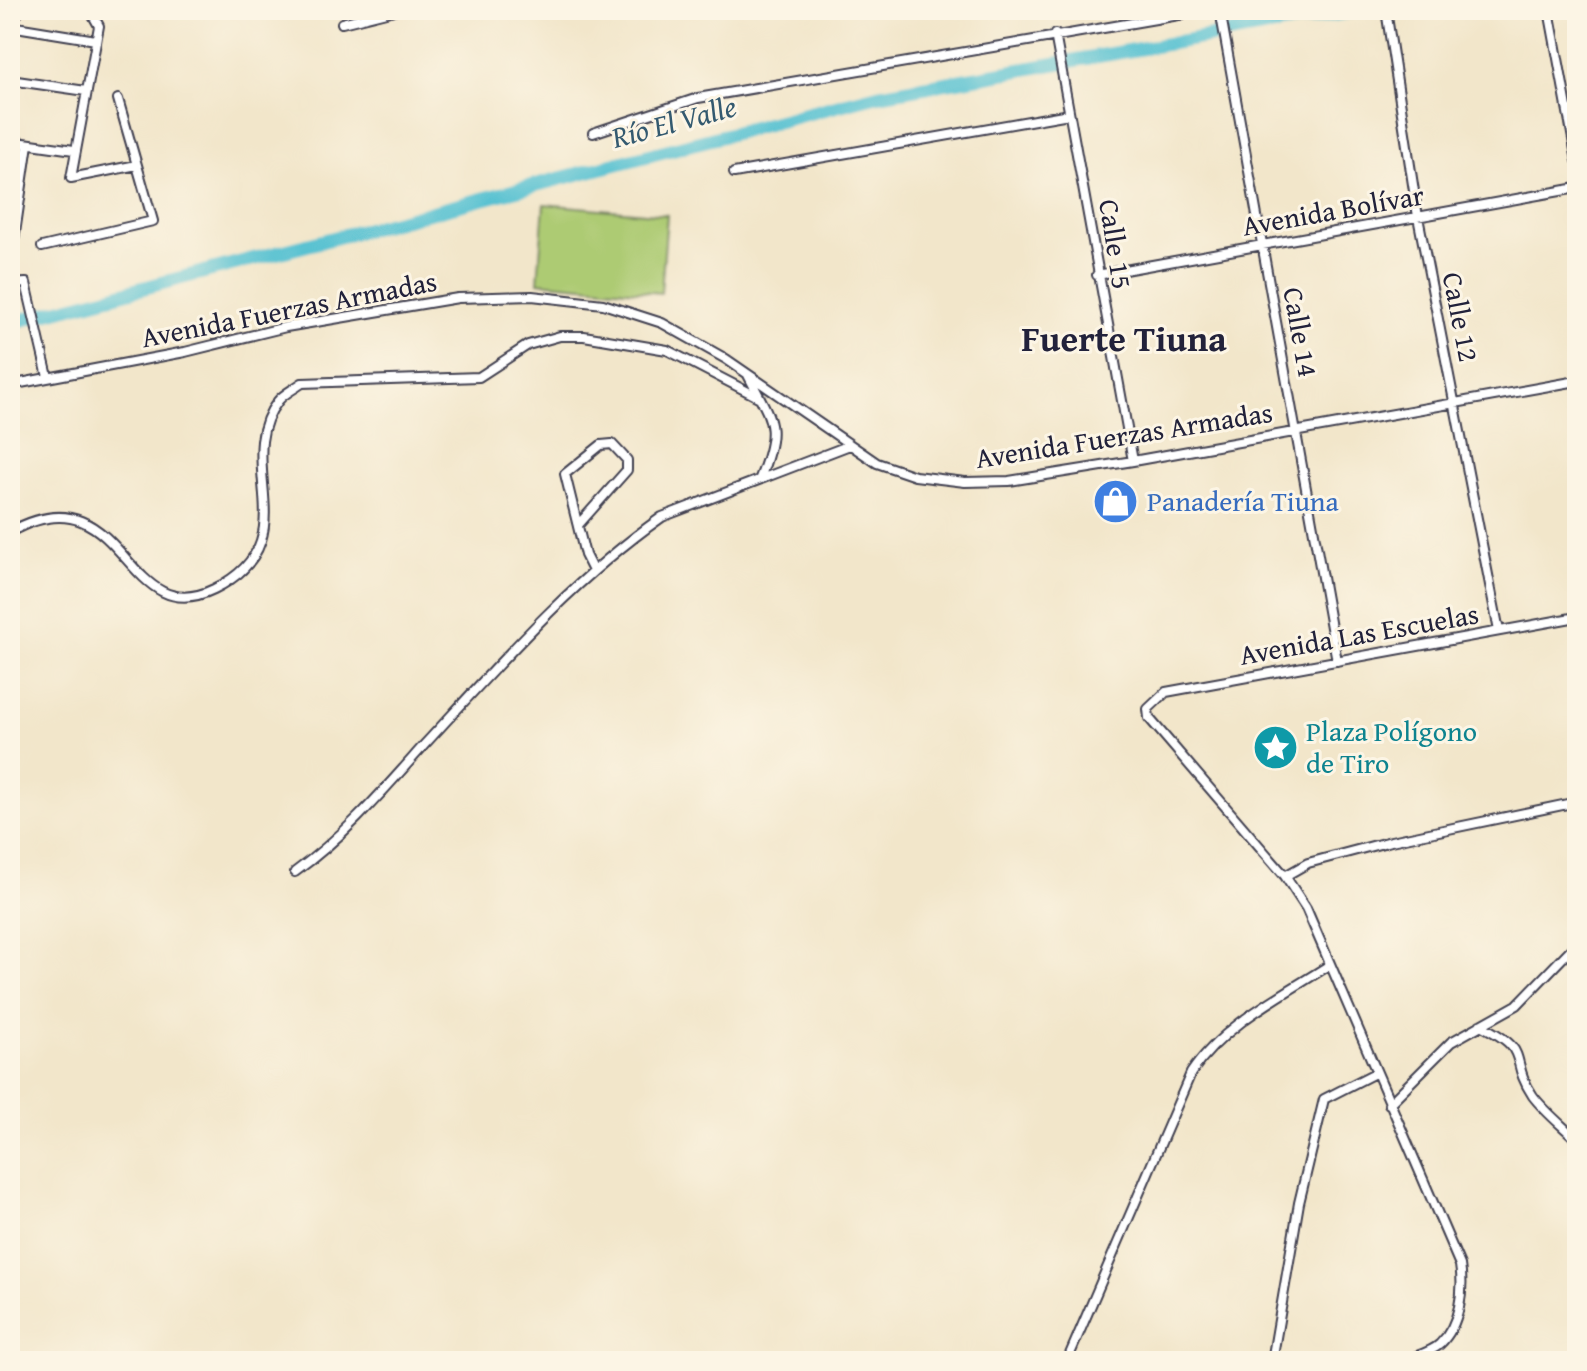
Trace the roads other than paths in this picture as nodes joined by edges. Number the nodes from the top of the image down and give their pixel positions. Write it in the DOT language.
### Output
graph roads {
  1 [pos="21,10"];
  2 [pos="90,10"];
  3 [pos="394,10"];
  4 [pos="1208,10"];
  5 [pos="1220,10"];
  6 [pos="1386,10"];
  7 [pos="1549,10"];
  8 [pos="10,23"];
  9 [pos="342,23"];
  10 [pos="1055,35"];
  11 [pos="96,40"];
  12 [pos="10,80"];
  13 [pos="86,91"];
  14 [pos="118,99"];
  15 [pos="1069,114"];
  16 [pos="593,133"];
  17 [pos="10,141"];
  18 [pos="28,144"];
  19 [pos="74,150"];
  20 [pos="1577,161"];
  21 [pos="137,165"];
  22 [pos="734,173"];
  23 [pos="1577,188"];
  24 [pos="1418,217"];
  25 [pos="14,240"];
  26 [pos="1263,245"];
  27 [pos="42,247"];
  28 [pos="1097,275"];
  29 [pos="10,284"];
  30 [pos="747,373"];
  31 [pos="48,377"];
  32 [pos="1577,381"];
  33 [pos="10,385"];
  34 [pos="760,398"];
  35 [pos="1456,402"];
  36 [pos="1296,430"];
  37 [pos="850,445"];
  38 [pos="1133,461"];
  39 [pos="760,478"];
  40 [pos="579,524"];
  41 [pos="10,532"];
  42 [pos="593,571"];
  43 [pos="1577,617"];
  44 [pos="1499,631"];
  45 [pos="1337,661"];
  46 [pos="1577,802"];
  47 [pos="295,872"];
  48 [pos="1285,876"];
  49 [pos="1573,947"];
  50 [pos="1328,966"];
  51 [pos="1480,1025"];
  52 [pos="1375,1073"];
  53 [pos="1389,1104"];
  54 [pos="1577,1140"];
  55 [pos="1577,1302"];
  56 [pos="1577,1316"];
  57 [pos="1067,1361"];
  58 [pos="1272,1361"];
  59 [pos="1405,1361"];
  1 -- 8 [label="street"];
  2 -- 11 [label="street"];
  3 -- 9 [label="street"];
  4 -- 10 [label="street"];
  5 -- 26 [label="street, Calle 14"];
  6 -- 24 [label="street, Calle 12"];
  7 -- 20 [label="street"];
  8 -- 11 [label="street"];
  10 -- 15 [label="street, Calle 15"];
  10 -- 16 [label="street"];
  11 -- 13 [label="street"];
  12 -- 13 [label="street"];
  13 -- 19 [label="street"];
  14 -- 21 [label="street"];
  15 -- 22 [label="street"];
  15 -- 28 [label="street, Calle 15"];
  17 -- 18 [label="street"];
  18 -- 19 [label="street"];
  18 -- 25 [label="street"];
  19 -- 21 [label="street"];
  21 -- 27 [label="street"];
  23 -- 24 [label="street, Avenida Bolívar"];
  24 -- 26 [label="street, Avenida Bolívar"];
  24 -- 35 [label="street, Calle 12"];
  26 -- 28 [label="street, Avenida Bolívar"];
  26 -- 36 [label="street, Calle 14"];
  28 -- 38 [label="street, Calle 15"];
  29 -- 31 [label="street"];
  30 -- 31 [label="street, Avenida Fuerzas Armadas"];
  30 -- 34 [label="street"];
  30 -- 37 [label="street, Avenida Fuerzas Armadas"];
  31 -- 33 [label="street, Avenida Fuerzas Armadas"];
  32 -- 35 [label="street, Avenida Fuerzas Armadas"];
  34 -- 39 [label="street"];
  34 -- 41 [label="street"];
  35 -- 36 [label="street, Avenida Fuerzas Armadas"];
  35 -- 44 [label="street, Calle 12"];
  36 -- 38 [label="street, Avenida Fuerzas Armadas"];
  36 -- 45 [label="street, Calle 14"];
  37 -- 38 [label="street, Avenida Fuerzas Armadas"];
  37 -- 39 [label="street"];
  39 -- 42 [label="street"];
  40 -- 40 [label="street"];
  40 -- 42 [label="street"];
  42 -- 47 [label="street"];
  43 -- 44 [label="street, Avenida Las Escuelas"];
  44 -- 45 [label="street, Avenida Las Escuelas"];
  45 -- 48 [label="street, Avenida Las Escuelas"];
  46 -- 48 [label="street"];
  48 -- 50 [label="street"];
  49 -- 51 [label="street"];
  50 -- 52 [label="street"];
  50 -- 57 [label="street"];
  51 -- 53 [label="street"];
  51 -- 54 [label="street"];
  52 -- 53 [label="street"];
  52 -- 58 [label="street"];
  53 -- 59 [label="street"];
  55 -- 56 [label="street"];
}
